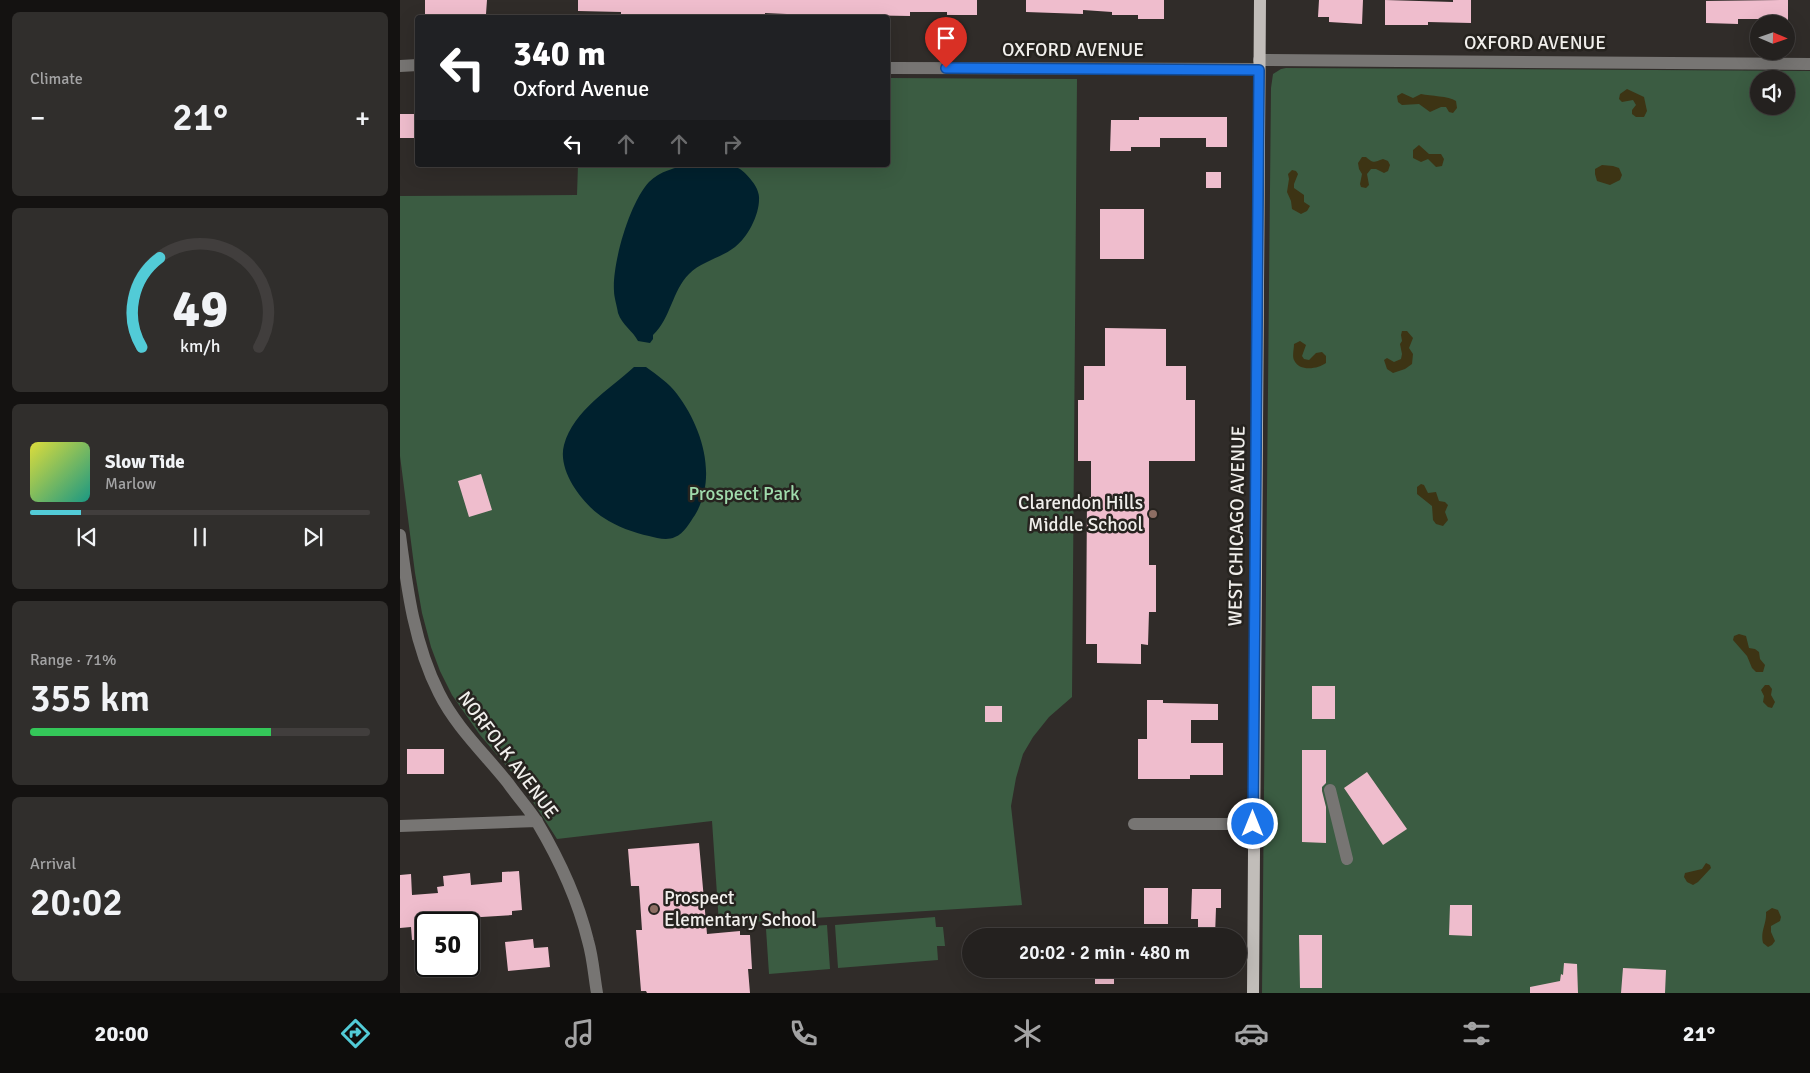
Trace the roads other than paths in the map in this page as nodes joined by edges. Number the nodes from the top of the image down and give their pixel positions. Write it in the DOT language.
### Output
graph roads {
  1 [pos="1260,0"];
  2 [pos="1810,64"];
  3 [pos="415,65"];
  4 [pos="1259,65"];
  5 [pos="400,66"];
  6 [pos="890,68"];
  7 [pos="400,535"];
  8 [pos="402,568"];
  9 [pos="1330,790"];
  10 [pos="537,821"];
  11 [pos="1134,824"];
  12 [pos="1253,824"];
  13 [pos="400,826"];
  14 [pos="1346,859"];
  15 [pos="597,993"];
  16 [pos="1253,993"];
  1 -- 4 [label="main road, WEST CHICAGO AVENUE"];
  2 -- 4 [label="street, OXFORD AVENUE"];
  3 -- 5 [label="street"];
  4 -- 6 [label="street, OXFORD AVENUE"];
  4 -- 12 [label="main road, WEST CHICAGO AVENUE"];
  7 -- 8 [label="street, NORFOLK AVENUE"];
  8 -- 10 [label="street, NORFOLK AVENUE"];
  9 -- 14 [label="street"];
  10 -- 13 [label="street"];
  10 -- 15 [label="street, NORFOLK AVENUE"];
  11 -- 12 [label="street"];
  12 -- 16 [label="main road, WEST CHICAGO AVENUE"];
}
